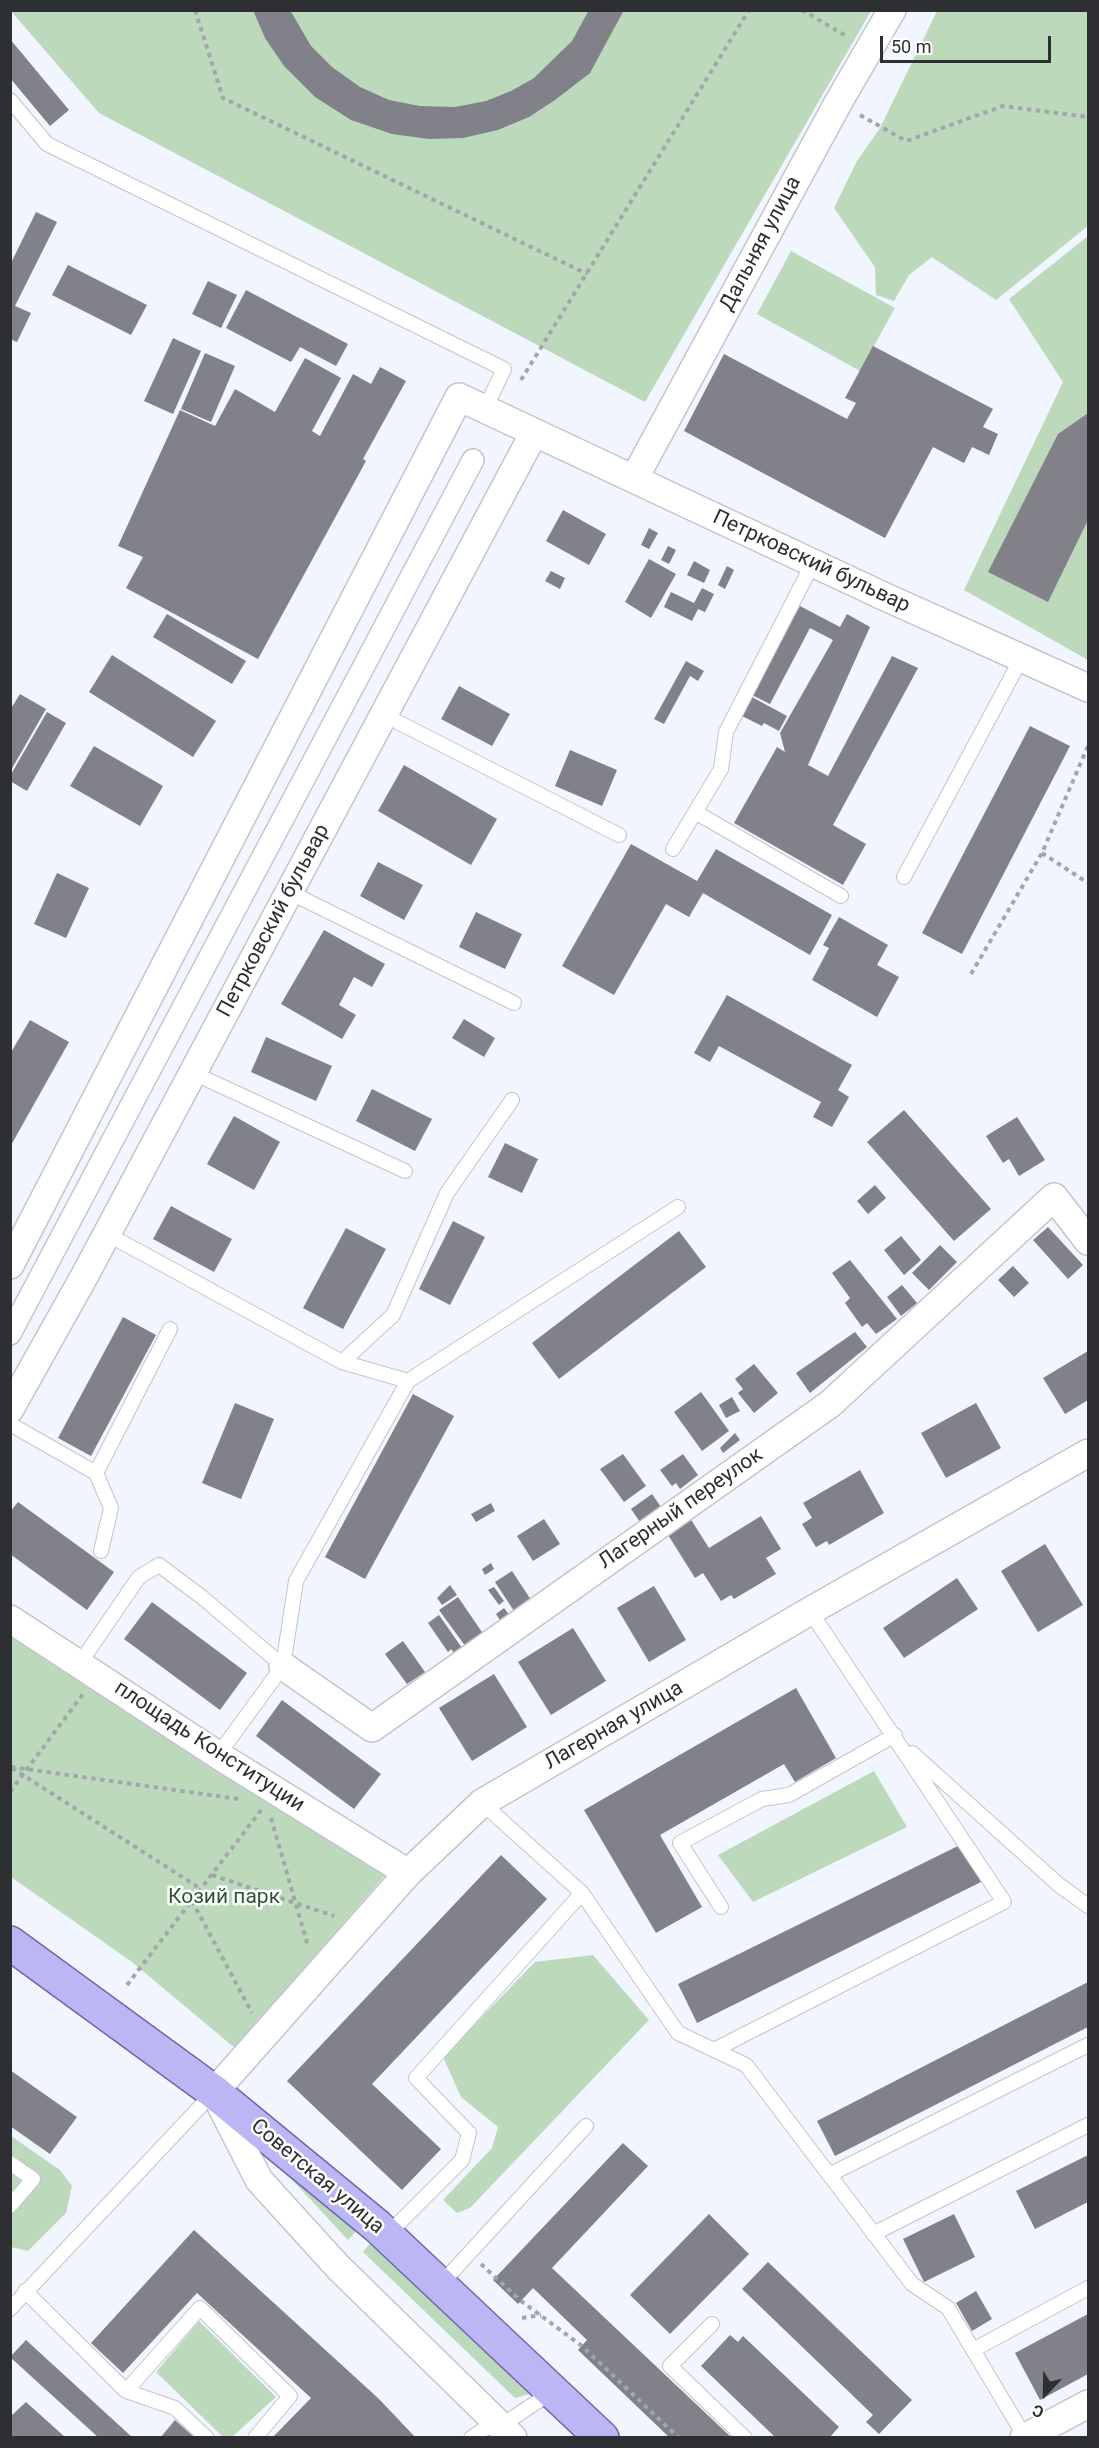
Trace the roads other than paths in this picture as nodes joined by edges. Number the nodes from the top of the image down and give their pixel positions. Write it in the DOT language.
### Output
graph roads {
  1 [pos="892,10"];
  2 [pos="10,100"];
  3 [pos="492,412"];
  4 [pos="534,433"];
  5 [pos="473,460"];
  6 [pos="634,479"];
  7 [pos="813,563"];
  8 [pos="1022,659"];
  9 [pos="1089,688"];
  10 [pos="384,715"];
  11 [pos="695,812"];
  12 [pos="619,835"];
  13 [pos="673,849"];
  14 [pos="903,877"];
  15 [pos="289,892"];
  16 [pos="841,896"];
  17 [pos="514,1003"];
  18 [pos="193,1073"];
  19 [pos="512,1100"];
  20 [pos="405,1171"];
  21 [pos="678,1207"];
  22 [pos="19,1230"];
  23 [pos="107,1234"];
  24 [pos="1089,1240"];
  25 [pos="10,1265"];
  26 [pos="170,1329"];
  27 [pos="10,1334"];
  28 [pos="342,1362"];
  29 [pos="408,1381"];
  30 [pos="10,1409"];
  31 [pos="10,1424"];
  32 [pos="1089,1454"];
  33 [pos="96,1473"];
  34 [pos="101,1551"];
  35 [pos="810,1611"];
  36 [pos="10,1619"];
  37 [pos="284,1666"];
  38 [pos="88,1669"];
  39 [pos="898,1740"];
  40 [pos="218,1755"];
  41 [pos="482,1803"];
  42 [pos="408,1873"];
  43 [pos="582,1893"];
  44 [pos="721,1906"];
  45 [pos="1089,1906"];
  46 [pos="10,1943"];
  47 [pos="1089,2045"];
  48 [pos="714,2050"];
  49 [pos="214,2092"];
  50 [pos="1089,2125"];
  51 [pos="586,2126"];
  52 [pos="10,2163"];
  53 [pos="829,2175"];
  54 [pos="10,2206"];
  55 [pos="873,2234"];
  56 [pos="387,2235"];
  57 [pos="440,2285"];
  58 [pos="1089,2289"];
  59 [pos="25,2291"];
  60 [pos="10,2309"];
  61 [pos="712,2324"];
  62 [pos="973,2350"];
  63 [pos="126,2391"];
  64 [pos="553,2391"];
  65 [pos="1089,2404"];
  66 [pos="507,2432"];
  67 [pos="1025,2437"];
  68 [pos="207,2438"];
  69 [pos="255,2438"];
  70 [pos="471,2438"];
  71 [pos="602,2438"];
  72 [pos="745,2438"];
  1 -- 6 [label="street, Дальняя улица"];
  2 -- 3 [label="lane"];
  3 -- 4 [label="street, Петрковский бульвар"];
  3 -- 22 [label="street, Петрковский бульвар"];
  4 -- 6 [label="street, Петрковский бульвар"];
  4 -- 10 [label="street, Петрковский бульвар"];
  5 -- 27 [label="street"];
  6 -- 7 [label="street, Петрковский бульвар"];
  7 -- 8 [label="street, Петрковский бульвар"];
  7 -- 11 [label="lane"];
  8 -- 9 [label="street, Петрковский бульвар"];
  8 -- 14 [label="lane"];
  10 -- 12 [label="lane"];
  10 -- 15 [label="street, Петрковский бульвар"];
  11 -- 13 [label="lane"];
  11 -- 16 [label="lane"];
  15 -- 17 [label="lane"];
  15 -- 18 [label="street, Петрковский бульвар"];
  18 -- 20 [label="lane"];
  18 -- 23 [label="street, Петрковский бульвар"];
  19 -- 28 [label="lane"];
  21 -- 29 [label="lane"];
  22 -- 25 [label="street, Петрковский бульвар"];
  23 -- 28 [label="lane"];
  23 -- 30 [label="street, Петрковский бульвар"];
  24 -- 37 [label="street, Лагерный переулок"];
  26 -- 33 [label="lane"];
  28 -- 29 [label="lane"];
  29 -- 37 [label="lane"];
  31 -- 33 [label="lane"];
  32 -- 35 [label="street, Лагерная улица"];
  33 -- 34 [label="lane"];
  35 -- 39 [label="lane"];
  35 -- 41 [label="street, Лагерная улица"];
  36 -- 38 [label="street, площадь Конституции"];
  37 -- 38 [label="lane"];
  37 -- 40 [label="lane"];
  38 -- 40 [label="street, площадь Конституции"];
  39 -- 44 [label="lane"];
  39 -- 45 [label="lane"];
  39 -- 48 [label="lane"];
  40 -- 42 [label="street, площадь Конституции"];
  41 -- 42 [label="street, Лагерная улица"];
  41 -- 43 [label="lane"];
  42 -- 49 [label="street, Лагерная улица"];
  43 -- 48 [label="lane"];
  43 -- 56 [label="lane"];
  46 -- 49 [label="main road, Советская улица"];
  47 -- 53 [label="lane"];
  48 -- 53 [label="lane"];
  49 -- 56 [label="main road, Советская улица"];
  49 -- 59 [label="lane"];
  49 -- 66 [label="street"];
  50 -- 55 [label="lane"];
  51 -- 57 [label="lane"];
  52 -- 54 [label="lane"];
  53 -- 55 [label="lane"];
  55 -- 62 [label="lane"];
  56 -- 57 [label="main road, Советская улица"];
  57 -- 64 [label="main road, Советская улица"];
  58 -- 62 [label="lane"];
  59 -- 60 [label="lane"];
  59 -- 63 [label="lane"];
  61 -- 72 [label="lane"];
  62 -- 67 [label="lane"];
  63 -- 68 [label="lane"];
  63 -- 69 [label="lane"];
  64 -- 66 [label="lane"];
  64 -- 71 [label="main road, Советская улица"];
  65 -- 67 [label="street"];
  66 -- 70 [label="lane"];
}
